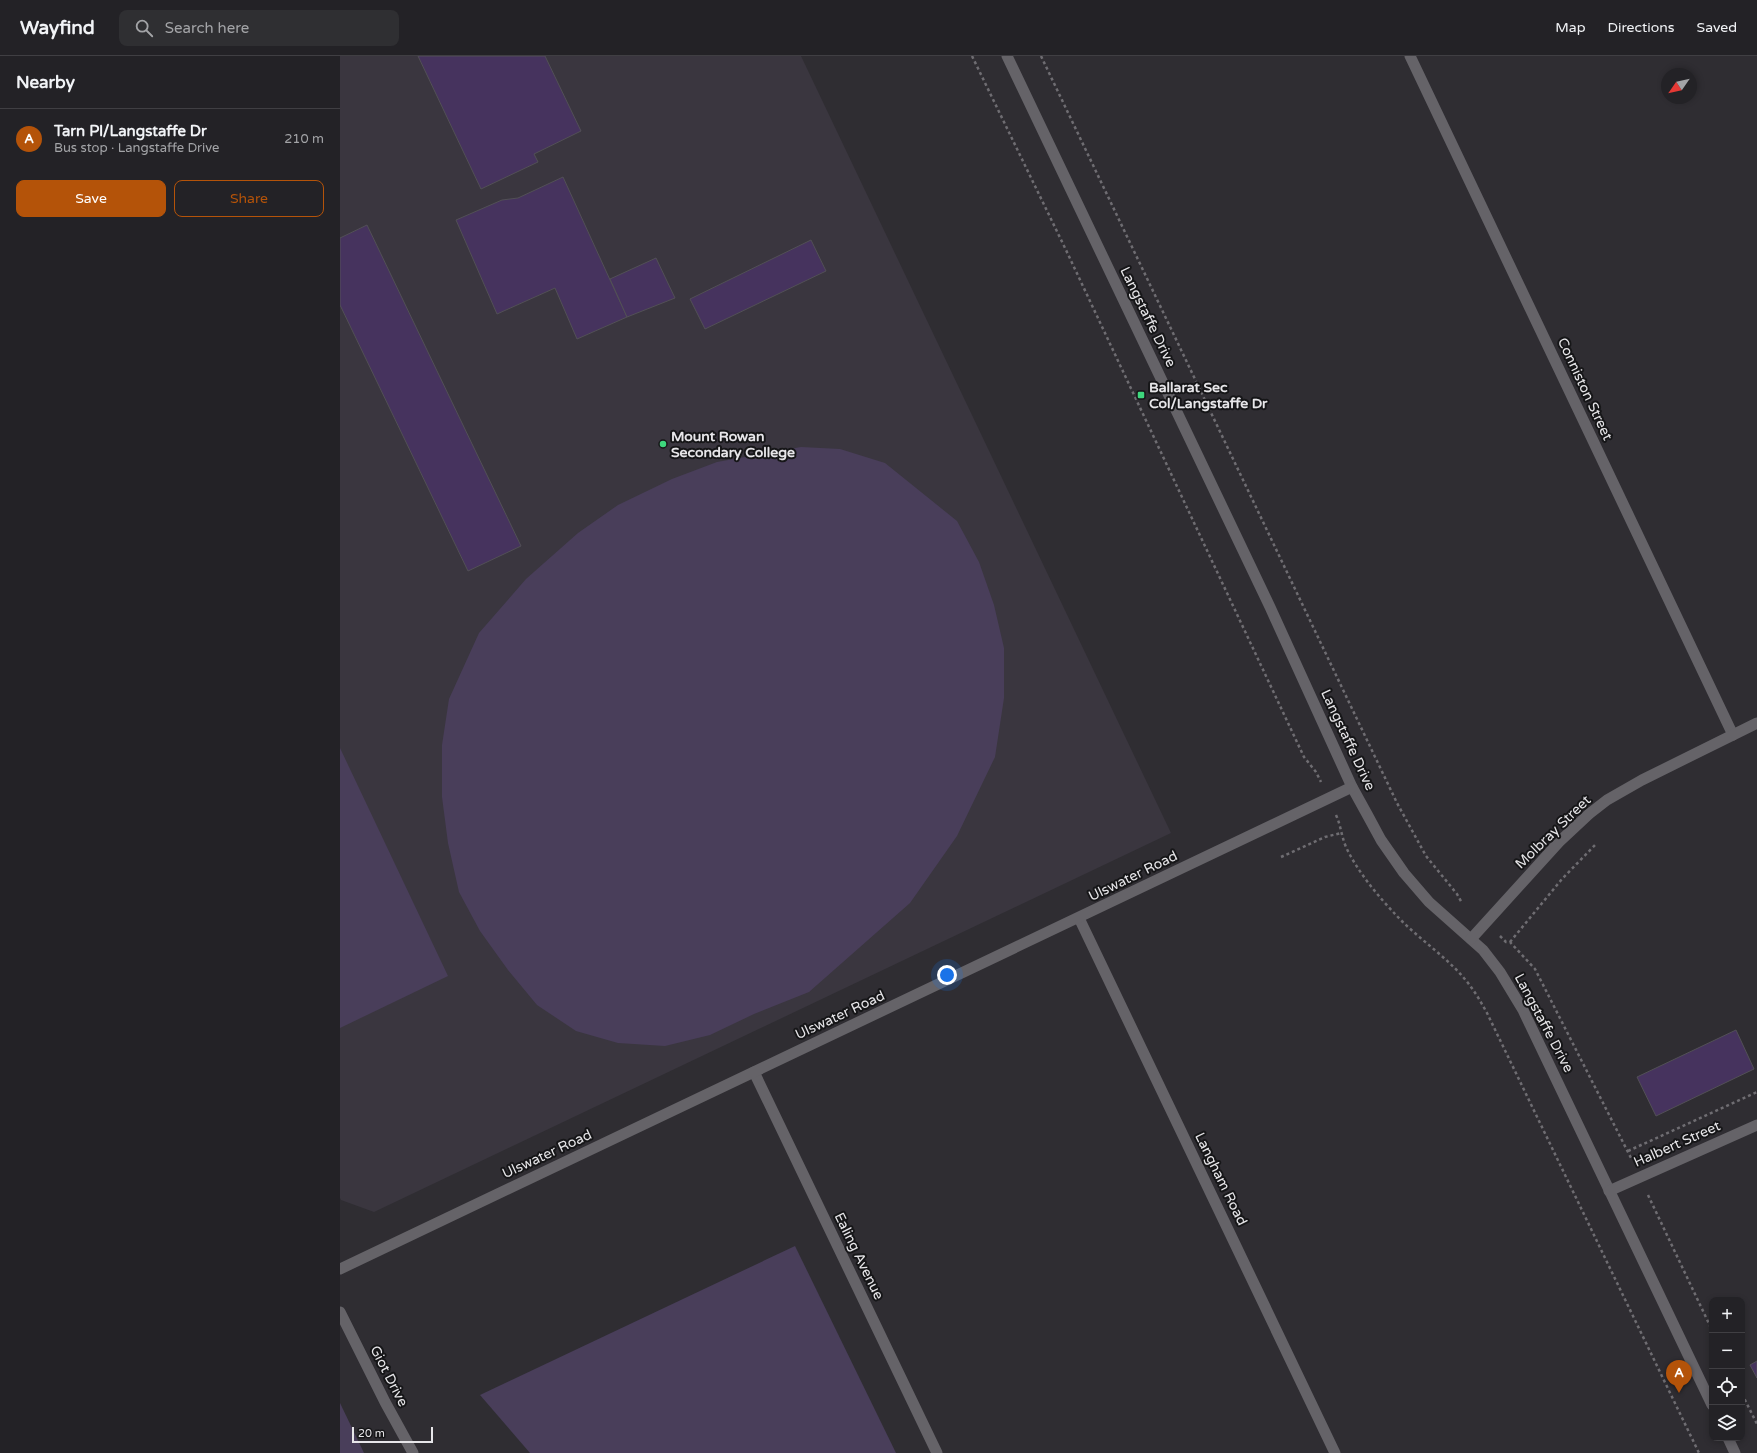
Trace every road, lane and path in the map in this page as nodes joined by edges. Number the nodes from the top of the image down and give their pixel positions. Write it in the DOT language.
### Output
graph roads {
  1 [pos="972,56"];
  2 [pos="1006,56"];
  3 [pos="1042,56"];
  4 [pos="1410,56"];
  5 [pos="1757,724"];
  6 [pos="1733,735"];
  7 [pos="1352,787"];
  8 [pos="1328,799"];
  9 [pos="1341,833"];
  10 [pos="1596,844"];
  11 [pos="1281,857"];
  12 [pos="1079,918"];
  13 [pos="1486,924"];
  14 [pos="1471,939"];
  15 [pos="1510,942"];
  16 [pos="754,1072"];
  17 [pos="1757,1092"];
  18 [pos="1757,1125"];
  19 [pos="1628,1151"];
  20 [pos="1640,1177"];
  21 [pos="1609,1191"];
  22 [pos="340,1269"];
  23 [pos="340,1312"];
  24 [pos="1709,1324"];
  25 [pos="1709,1399"];
  26 [pos="1745,1400"];
  27 [pos="1757,1424"];
  28 [pos="1729,1441"];
  29 [pos="413,1453"];
  30 [pos="937,1453"];
  31 [pos="1335,1453"];
  32 [pos="1699,1453"];
  33 [pos="1735,1453"];
  1 -- 8 [label="path"];
  2 -- 7 [label="street, Langstaffe Drive"];
  3 -- 13 [label="path"];
  4 -- 6 [label="street, Conniston Street"];
  5 -- 6 [label="street, Molbray Street"];
  6 -- 13 [label="street, Molbray Street"];
  7 -- 8 [label="street, Ulswater Road"];
  7 -- 14 [label="street, Langstaffe Drive"];
  8 -- 9 [label="path"];
  8 -- 12 [label="street, Ulswater Road"];
  9 -- 11 [label="path"];
  9 -- 32 [label="path"];
  10 -- 15 [label="path"];
  12 -- 16 [label="street, Ulswater Road"];
  12 -- 31 [label="street, Langham Road"];
  13 -- 14 [label="street, Molbray Street"];
  13 -- 15 [label="path"];
  14 -- 21 [label="street, Langstaffe Drive"];
  15 -- 19 [label="path"];
  16 -- 22 [label="street, Ulswater Road"];
  16 -- 30 [label="street, Ealing Avenue"];
  17 -- 19 [label="path"];
  18 -- 20 [label="street, Halbert Street"];
  19 -- 20 [label="path"];
  20 -- 21 [label="street, Halbert Street"];
  20 -- 24 [label="path"];
  21 -- 25 [label="street, Langstaffe Drive"];
  23 -- 29 [label="street, Giot Drive"];
  26 -- 27 [label="path"];
  28 -- 33 [label="street"];
}
